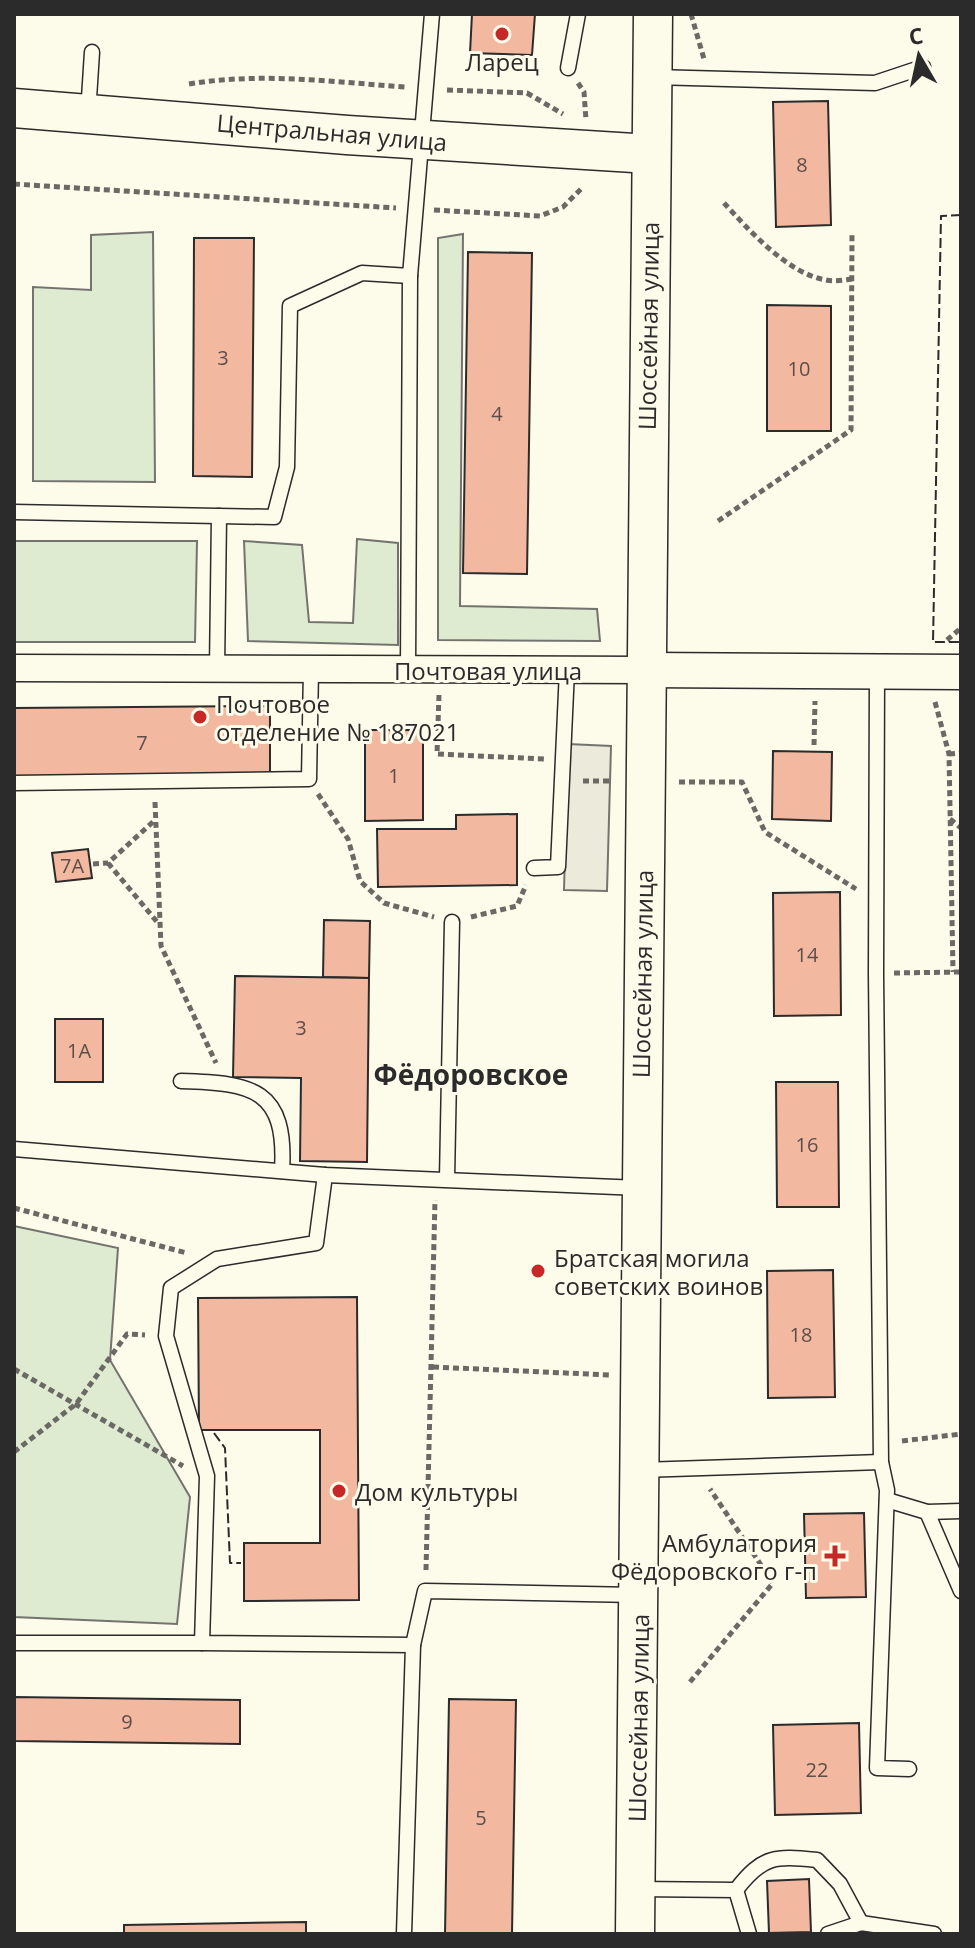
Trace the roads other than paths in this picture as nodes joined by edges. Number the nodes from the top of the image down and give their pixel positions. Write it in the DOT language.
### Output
graph roads {
  1 [pos="432,14"];
  2 [pos="578,14"];
  3 [pos="653,14"];
  4 [pos="92,52"];
  5 [pos="923,67"];
  6 [pos="568,68"];
  7 [pos="652,77"];
  8 [pos="14,108"];
  9 [pos="88,115"];
  10 [pos="421,140"];
  11 [pos="650,154"];
  12 [pos="410,276"];
  13 [pos="14,512"];
  14 [pos="219,516"];
  15 [pos="14,668"];
  16 [pos="217,669"];
  17 [pos="311,669"];
  18 [pos="408,670"];
  19 [pos="567,670"];
  20 [pos="645,670"];
  21 [pos="877,672"];
  22 [pos="961,672"];
  23 [pos="14,783"];
  24 [pos="534,868"];
  25 [pos="452,922"];
  26 [pos="181,1081"];
  27 [pos="14,1149"];
  28 [pos="282,1171"];
  29 [pos="325,1175"];
  30 [pos="441,1179"];
  31 [pos="640,1188"];
  32 [pos="881,1462"];
  33 [pos="641,1470"];
  34 [pos="887,1500"];
  35 [pos="961,1511"];
  36 [pos="927,1512"];
  37 [pos="961,1591"];
  38 [pos="641,1595"];
  39 [pos="14,1643"];
  40 [pos="202,1643"];
  41 [pos="413,1645"];
  42 [pos="909,1769"];
  43 [pos="635,1889"];
  44 [pos="736,1890"];
  45 [pos="861,1923"];
  46 [pos="404,1934"];
  47 [pos="635,1934"];
  48 [pos="749,1934"];
  49 [pos="828,1934"];
  50 [pos="934,1934"];
  1 -- 10 [label="lane"];
  2 -- 6 [label="lane"];
  3 -- 7 [label="main road, Шоссейная улица"];
  4 -- 9 [label="lane"];
  5 -- 7 [label="lane"];
  7 -- 11 [label="main road, Шоссейная улица"];
  8 -- 9 [label="main road, Центральная улица"];
  9 -- 10 [label="main road, Центральная улица"];
  10 -- 11 [label="main road, Центральная улица"];
  10 -- 12 [label="lane"];
  11 -- 20 [label="main road, Шоссейная улица"];
  12 -- 14 [label="lane"];
  12 -- 18 [label="lane"];
  13 -- 14 [label="lane"];
  14 -- 16 [label="lane"];
  15 -- 16 [label="street, Почтовая улица"];
  16 -- 17 [label="street, Почтовая улица"];
  17 -- 18 [label="street, Почтовая улица"];
  17 -- 23 [label="lane"];
  18 -- 19 [label="street, Почтовая улица"];
  19 -- 20 [label="street, Почтовая улица"];
  19 -- 24 [label="lane"];
  20 -- 21 [label="street, Почтовая улица"];
  20 -- 31 [label="main road, Шоссейная улица"];
  21 -- 22 [label="street, Почтовая улица"];
  21 -- 32 [label="lane"];
  25 -- 30 [label="lane"];
  26 -- 28 [label="lane"];
  27 -- 28 [label="lane"];
  28 -- 29 [label="lane"];
  29 -- 30 [label="lane"];
  29 -- 40 [label="lane"];
  30 -- 31 [label="lane"];
  31 -- 33 [label="main road, Шоссейная улица"];
  32 -- 33 [label="lane"];
  32 -- 34 [label="lane"];
  33 -- 38 [label="main road, Шоссейная улица"];
  34 -- 36 [label="lane"];
  34 -- 42 [label="lane"];
  35 -- 36 [label="lane"];
  36 -- 37 [label="lane"];
  38 -- 41 [label="lane"];
  38 -- 43 [label="main road, Шоссейная улица"];
  39 -- 40 [label="lane"];
  40 -- 41 [label="lane"];
  41 -- 46 [label="lane"];
  43 -- 44 [label="lane"];
  43 -- 47 [label="main road, Шоссейная улица"];
  44 -- 45 [label="lane"];
  44 -- 48 [label="lane"];
  45 -- 49 [label="lane"];
  45 -- 50 [label="lane"];
}
